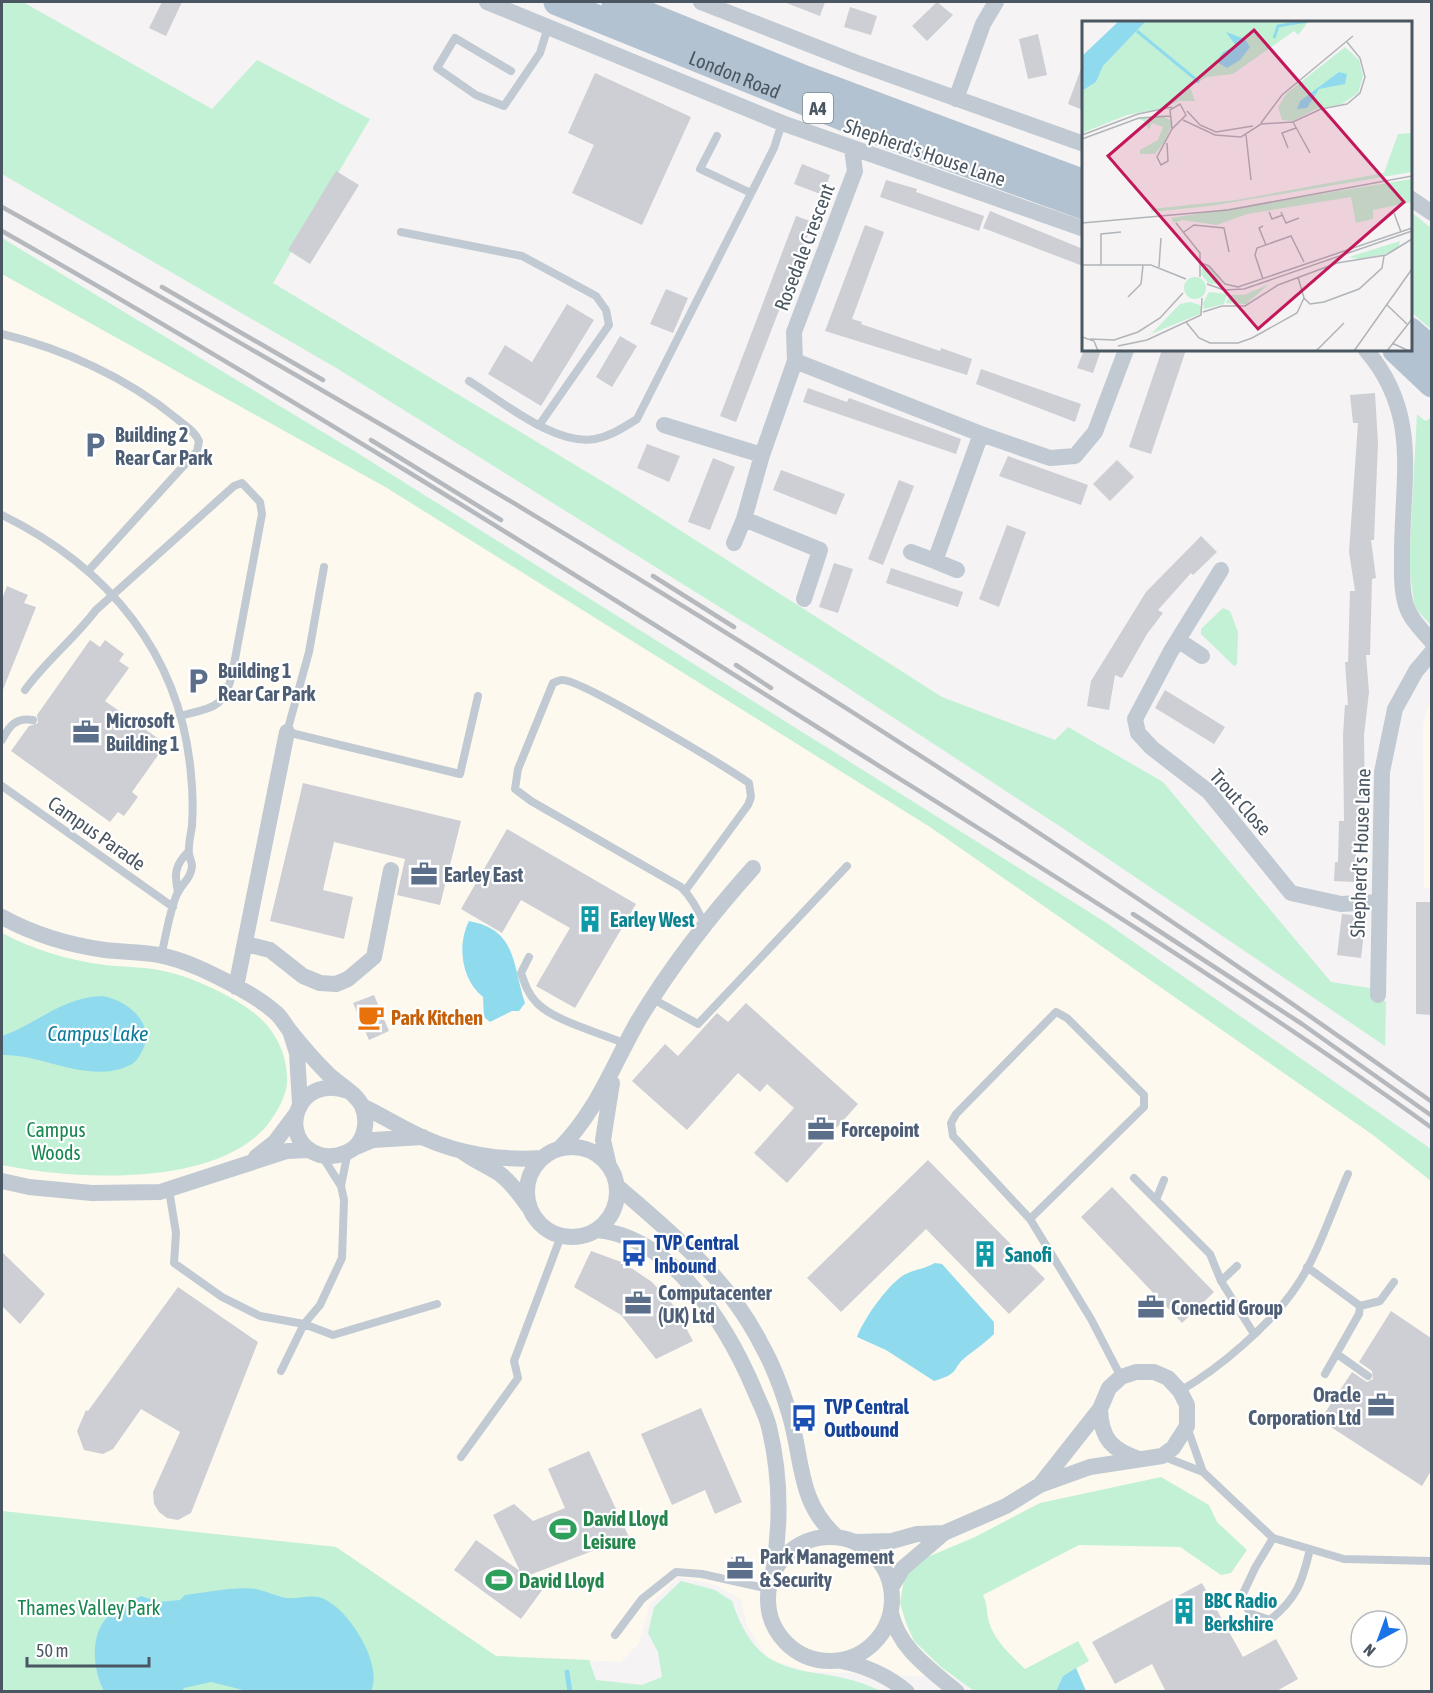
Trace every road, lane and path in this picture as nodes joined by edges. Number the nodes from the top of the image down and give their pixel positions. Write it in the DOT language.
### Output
graph roads {
  1 [pos="487,2"];
  2 [pos="557,2"];
  3 [pos="615,2"];
  4 [pos="701,2"];
  5 [pos="996,2"];
  6 [pos="721,7"];
  7 [pos="548,27"];
  8 [pos="512,71"];
  9 [pos="956,99"];
  10 [pos="782,123"];
  11 [pos="717,136"];
  12 [pos="1082,144"];
  13 [pos="852,149"];
  14 [pos="1082,183"];
  15 [pos="751,193"];
  16 [pos="1412,199"];
  17 [pos="1082,206"];
  18 [pos="1431,213"];
  19 [pos="1082,229"];
  20 [pos="401,232"];
  21 [pos="1412,333"];
  22 [pos="2,334"];
  23 [pos="1431,350"];
  24 [pos="1126,351"];
  25 [pos="1367,351"];
  26 [pos="1397,351"];
  27 [pos="795,361"];
  28 [pos="469,381"];
  29 [pos="1431,384"];
  30 [pos="540,424"];
  31 [pos="664,424"];
  32 [pos="981,434"];
  33 [pos="762,454"];
  34 [pos="2,515"];
  35 [pos="744,519"];
  36 [pos="734,543"];
  37 [pos="911,552"];
  38 [pos="935,561"];
  39 [pos="324,567"];
  40 [pos="89,570"];
  41 [pos="957,570"];
  42 [pos="1221,570"];
  43 [pos="113,595"];
  44 [pos="804,598"];
  45 [pos="1178,640"];
  46 [pos="1431,642"];
  47 [pos="1431,652"];
  48 [pos="1202,656"];
  49 [pos="25,690"];
  50 [pos="477,696"];
  51 [pos="180,716"];
  52 [pos="33,720"];
  53 [pos="287,732"];
  54 [pos="2,740"];
  55 [pos="2,786"];
  56 [pos="188,852"];
  57 [pos="847,866"];
  58 [pos="753,868"];
  59 [pos="391,870"];
  60 [pos="685,891"];
  61 [pos="178,892"];
  62 [pos="1377,902"];
  63 [pos="173,907"];
  64 [pos="2,917"];
  65 [pos="704,923"];
  66 [pos="246,944"];
  67 [pos="161,956"];
  68 [pos="529,957"];
  69 [pos="236,987"];
  70 [pos="1378,995"];
  71 [pos="653,999"];
  72 [pos="290,1032"];
  73 [pos="624,1047"];
  74 [pos="348,1091"];
  75 [pos="362,1106"];
  76 [pos="298,1109"];
  77 [pos="423,1137"];
  78 [pos="559,1149"];
  79 [pos="351,1150"];
  80 [pos="463,1152"];
  81 [pos="316,1153"];
  82 [pos="541,1158"];
  83 [pos="249,1164"];
  84 [pos="609,1166"];
  85 [pos="1348,1174"];
  86 [pos="1134,1179"];
  87 [pos="1164,1180"];
  88 [pos="2,1181"];
  89 [pos="341,1186"];
  90 [pos="617,1186"];
  91 [pos="169,1190"];
  92 [pos="1156,1200"];
  93 [pos="529,1207"];
  94 [pos="1030,1219"];
  95 [pos="597,1230"];
  96 [pos="561,1236"];
  97 [pos="1236,1266"];
  98 [pos="1307,1267"];
  99 [pos="1221,1281"];
  100 [pos="1394,1282"];
  101 [pos="437,1304"];
  102 [pos="1360,1305"];
  103 [pos="304,1324"];
  104 [pos="1254,1334"];
  105 [pos="1337,1354"];
  106 [pos="281,1371"];
  107 [pos="1325,1374"];
  108 [pos="1368,1376"];
  109 [pos="1121,1377"];
  110 [pos="1180,1390"];
  111 [pos="1100,1409"];
  112 [pos="1187,1426"];
  113 [pos="1162,1456"];
  114 [pos="461,1457"];
  115 [pos="1140,1459"];
  116 [pos="1203,1472"];
  117 [pos="1040,1485"];
  118 [pos="944,1533"];
  119 [pos="837,1537"];
  120 [pos="1274,1538"];
  121 [pos="856,1542"];
  122 [pos="1310,1549"];
  123 [pos="1431,1561"];
  124 [pos="771,1581"];
  125 [pos="891,1588"];
  126 [pos="891,1613"];
  127 [pos="615,1635"];
  128 [pos="838,1661"];
  129 [pos="907,1692"];
  130 [pos="957,1692"];
  1 -- 7 [label="street, Shepherd's House Lane"];
  2 -- 17 [label="main road, London Road / A4"];
  3 -- 14 [label="main road, London Road / A4"];
  4 -- 6 [label="street"];
  5 -- 9 [label="street"];
  6 -- 9 [label="street"];
  7 -- 8 [label="lane"];
  7 -- 10 [label="street, Shepherd's House Lane"];
  9 -- 12 [label="street"];
  10 -- 13 [label="street, Shepherd's House Lane"];
  10 -- 15 [label="lane"];
  11 -- 15 [label="lane"];
  13 -- 19 [label="street, Shepherd's House Lane"];
  13 -- 27 [label="street, Rosedale Crescent"];
  15 -- 30 [label="lane"];
  16 -- 18 [label="street"];
  20 -- 30 [label="lane"];
  21 -- 23 [label="main road"];
  22 -- 40 [label="lane"];
  24 -- 32 [label="street"];
  25 -- 46 [label="street"];
  26 -- 29 [label="main road"];
  27 -- 32 [label="street"];
  27 -- 33 [label="street, Rosedale Crescent"];
  28 -- 30 [label="lane"];
  31 -- 33 [label="street"];
  32 -- 38 [label="street"];
  33 -- 35 [label="street, Rosedale Crescent"];
  34 -- 40 [label="lane"];
  35 -- 36 [label="street, Rosedale Crescent"];
  35 -- 44 [label="street"];
  37 -- 38 [label="street"];
  38 -- 41 [label="street"];
  39 -- 53 [label="lane"];
  40 -- 43 [label="lane"];
  42 -- 45 [label="street, Trout Close"];
  43 -- 49 [label="lane"];
  43 -- 51 [label="lane"];
  43 -- 51 [label="lane"];
  45 -- 48 [label="street"];
  45 -- 62 [label="street, Trout Close"];
  47 -- 62 [label="street, Shepherd's House Lane"];
  50 -- 53 [label="lane"];
  51 -- 56 [label="lane"];
  52 -- 54 [label="lane"];
  53 -- 66 [label="street"];
  55 -- 63 [label="lane, Campus Parade"];
  56 -- 61 [label="lane"];
  56 -- 61 [label="lane"];
  57 -- 71 [label="lane"];
  58 -- 65 [label="street"];
  59 -- 66 [label="street"];
  60 -- 60 [label="lane"];
  60 -- 65 [label="lane"];
  61 -- 63 [label="lane"];
  62 -- 70 [label="street, Shepherd's House Lane"];
  63 -- 67 [label="lane"];
  64 -- 67 [label="street"];
  65 -- 71 [label="street"];
  66 -- 69 [label="street"];
  67 -- 69 [label="street"];
  68 -- 73 [label="lane"];
  69 -- 72 [label="street"];
  71 -- 73 [label="street"];
  72 -- 74 [label="street"];
  72 -- 76 [label="street"];
  73 -- 78 [label="street"];
  73 -- 84 [label="street"];
  74 -- 75 [label="street"];
  74 -- 76 [label="street"];
  75 -- 77 [label="street"];
  75 -- 79 [label="street"];
  76 -- 81 [label="street"];
  76 -- 83 [label="street"];
  77 -- 79 [label="street"];
  77 -- 80 [label="street"];
  78 -- 82 [label="street"];
  78 -- 84 [label="street"];
  79 -- 81 [label="street"];
  79 -- 89 [label="lane"];
  80 -- 82 [label="street"];
  80 -- 93 [label="street"];
  81 -- 83 [label="street"];
  81 -- 89 [label="lane"];
  82 -- 93 [label="street"];
  83 -- 91 [label="street"];
  84 -- 90 [label="street"];
  85 -- 98 [label="lane"];
  86 -- 92 [label="lane"];
  87 -- 92 [label="lane"];
  88 -- 91 [label="street"];
  89 -- 103 [label="lane"];
  90 -- 95 [label="street"];
  90 -- 119 [label="street"];
  91 -- 103 [label="lane"];
  92 -- 99 [label="lane"];
  93 -- 96 [label="street"];
  94 -- 94 [label="lane"];
  94 -- 109 [label="lane"];
  95 -- 96 [label="street"];
  95 -- 124 [label="street"];
  96 -- 114 [label="lane"];
  97 -- 99 [label="lane"];
  98 -- 102 [label="lane"];
  98 -- 104 [label="lane"];
  99 -- 104 [label="lane"];
  100 -- 102 [label="lane"];
  101 -- 103 [label="lane"];
  102 -- 105 [label="lane"];
  103 -- 106 [label="lane"];
  104 -- 110 [label="lane"];
  105 -- 107 [label="lane"];
  105 -- 108 [label="lane"];
  109 -- 110 [label="street"];
  109 -- 111 [label="street"];
  110 -- 112 [label="street"];
  111 -- 115 [label="street"];
  111 -- 117 [label="street"];
  112 -- 113 [label="street"];
  112 -- 116 [label="lane"];
  113 -- 115 [label="street"];
  113 -- 116 [label="lane"];
  115 -- 117 [label="street"];
  116 -- 120 [label="lane"];
  117 -- 118 [label="street"];
  118 -- 121 [label="street"];
  118 -- 125 [label="street"];
  119 -- 121 [label="street"];
  119 -- 124 [label="street"];
  120 -- 122 [label="lane"];
  120 -- 122 [label="lane"];
  121 -- 125 [label="street"];
  122 -- 123 [label="lane"];
  124 -- 127 [label="lane"];
  124 -- 128 [label="street"];
  125 -- 126 [label="street"];
  126 -- 128 [label="street"];
  126 -- 130 [label="street"];
  128 -- 129 [label="street"];
}
